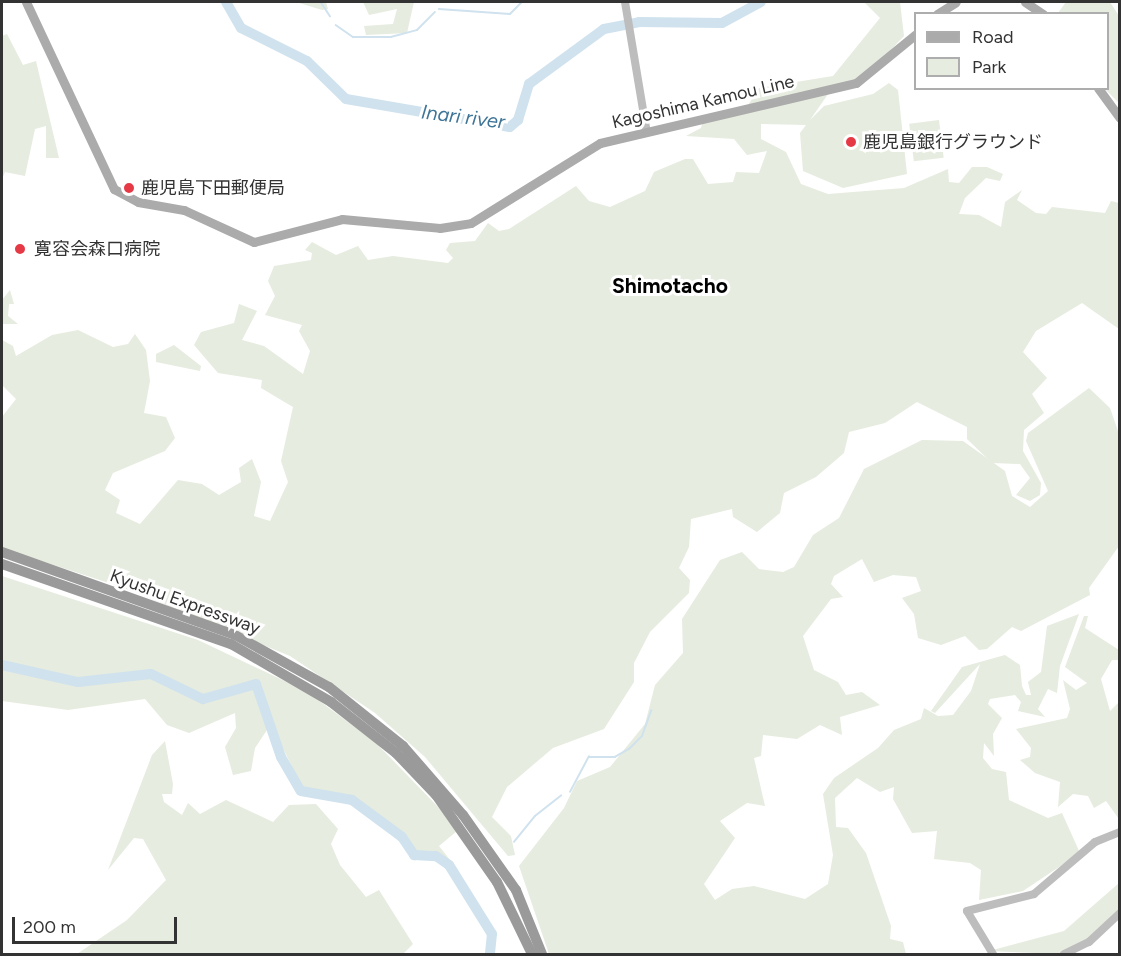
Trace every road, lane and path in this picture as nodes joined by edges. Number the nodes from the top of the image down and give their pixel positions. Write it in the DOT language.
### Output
graph roads {
  1 [pos="26,2"];
  2 [pos="625,2"];
  3 [pos="956,2"];
  4 [pos="1025,2"];
  5 [pos="940,12"];
  6 [pos="1040,12"];
  7 [pos="914,35"];
  8 [pos="1099,90"];
  9 [pos="1119,118"];
  10 [pos="646,128"];
  11 [pos="2,552"];
  12 [pos="2,564"];
  13 [pos="233,639"];
  14 [pos="310,681"];
  15 [pos="1119,832"];
  16 [pos="1119,913"];
  17 [pos="532,954"];
  18 [pos="542,954"];
  19 [pos="993,954"];
  20 [pos="1064,954"];
  1 -- 10 [label="main road, Kagoshima Kamou Line"];
  2 -- 10 [label="street"];
  3 -- 5 [label="main road"];
  4 -- 6 [label="main road"];
  7 -- 10 [label="main road, Kagoshima Kamou Line"];
  8 -- 9 [label="main road"];
  11 -- 13 [label="highway, Kyushu Expressway"];
  12 -- 13 [label="highway, Kyushu Expressway"];
  13 -- 14 [label="highway, Kyushu Expressway"];
  14 -- 17 [label="highway, Kyushu Expressway"];
  14 -- 18 [label="highway, Kyushu Expressway"];
  15 -- 19 [label="street"];
  16 -- 20 [label="street"];
}
